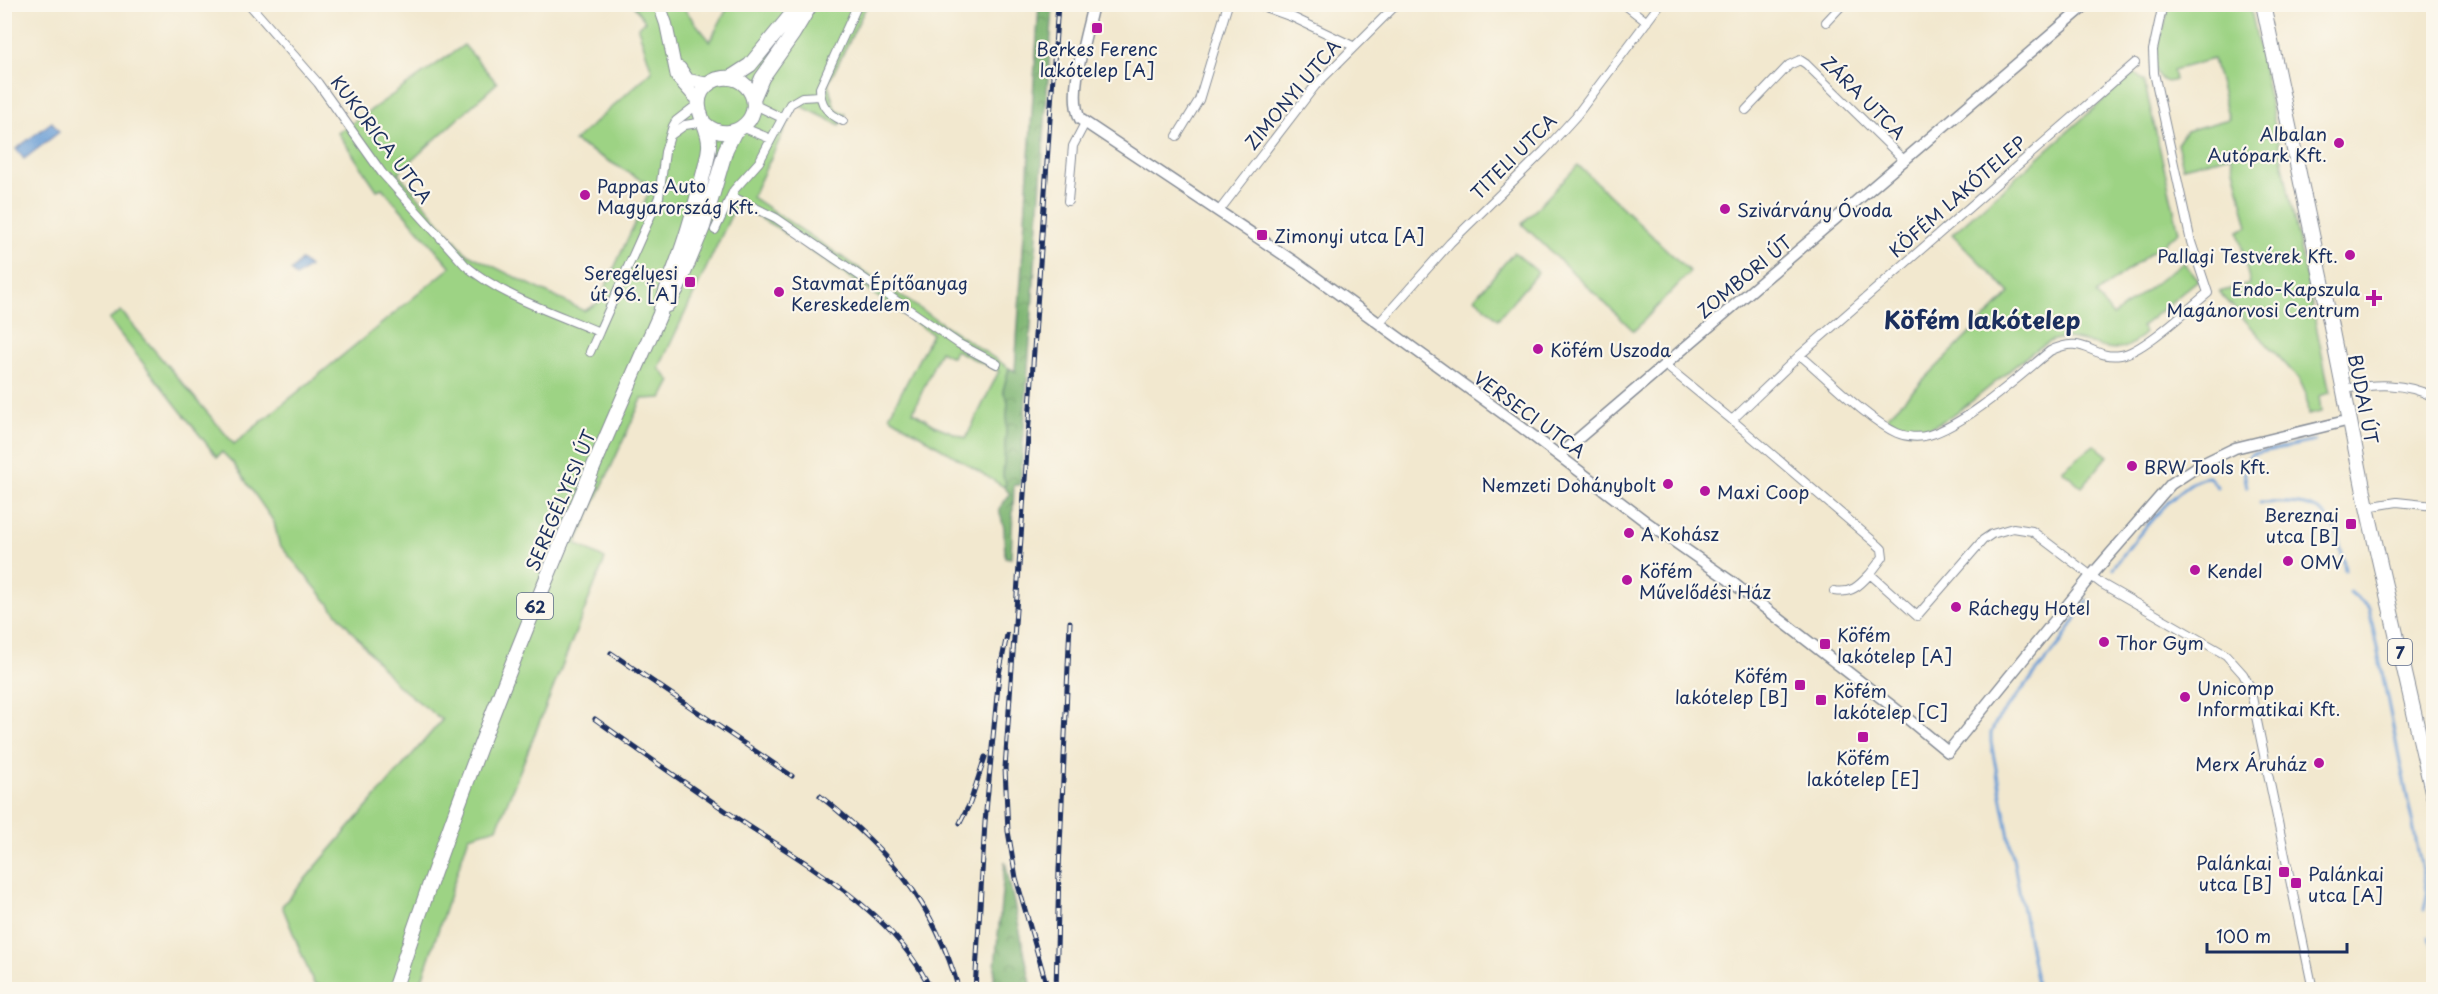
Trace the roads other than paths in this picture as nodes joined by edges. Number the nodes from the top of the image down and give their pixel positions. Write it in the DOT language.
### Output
graph roads {
  1 [pos="249,4"];
  2 [pos="659,4"];
  3 [pos="800,4"];
  4 [pos="811,4"];
  5 [pos="858,4"];
  6 [pos="1093,4"];
  7 [pos="1228,4"];
  8 [pos="1256,4"];
  9 [pos="1397,4"];
  10 [pos="1624,4"];
  11 [pos="1660,4"];
  12 [pos="1843,4"];
  13 [pos="2087,4"];
  14 [pos="2163,4"];
  15 [pos="2263,4"];
  16 [pos="1647,22"];
  17 [pos="1827,22"];
  18 [pos="1353,46"];
  19 [pos="676,62"];
  20 [pos="2135,63"];
  21 [pos="730,78"];
  22 [pos="708,84"];
  23 [pos="820,96"];
  24 [pos="699,101"];
  25 [pos="753,102"];
  26 [pos="1746,110"];
  27 [pos="782,118"];
  28 [pos="843,121"];
  29 [pos="1082,121"];
  30 [pos="705,123"];
  31 [pos="739,129"];
  32 [pos="670,136"];
  33 [pos="1177,136"];
  34 [pos="771,139"];
  35 [pos="1905,161"];
  36 [pos="731,196"];
  37 [pos="1068,201"];
  38 [pos="1219,211"];
  39 [pos="715,230"];
  40 [pos="660,314"];
  41 [pos="1379,324"];
  42 [pos="599,332"];
  43 [pos="590,352"];
  44 [pos="1800,355"];
  45 [pos="997,364"];
  46 [pos="1665,365"];
  47 [pos="2344,389"];
  48 [pos="2433,397"];
  49 [pos="1732,420"];
  50 [pos="2350,420"];
  51 [pos="1559,455"];
  52 [pos="2433,506"];
  53 [pos="2367,507"];
  54 [pos="1870,574"];
  55 [pos="2091,576"];
  56 [pos="1834,591"];
  57 [pos="2429,755"];
  58 [pos="2433,800"];
  59 [pos="394,990"];
  60 [pos="2313,990"];
  1 -- 42 [label="street, KUKORICA UTCA"];
  2 -- 19 [label="main road"];
  3 -- 21 [label="main road"];
  4 -- 25 [label="main road, 62"];
  5 -- 23 [label="street"];
  6 -- 29 [label="street"];
  7 -- 33 [label="street"];
  8 -- 18 [label="street"];
  9 -- 18 [label="street, ZIMONYI UTCA"];
  10 -- 16 [label="street"];
  11 -- 16 [label="street, TITELI UTCA"];
  12 -- 17 [label="street"];
  13 -- 35 [label="street, ZOMBORI ÚT"];
  14 -- 44 [label="street"];
  15 -- 47 [label="main road, BUDAI ÚT / 7"];
  16 -- 41 [label="street, TITELI UTCA"];
  18 -- 38 [label="street, ZIMONYI UTCA"];
  19 -- 22 [label="main road"];
  19 -- 24 [label="main road"];
  20 -- 44 [label="street, KÖFÉM LAKÓTELEP"];
  21 -- 22 [label="main road"];
  21 -- 25 [label="main road"];
  22 -- 24 [label="main road"];
  23 -- 27 [label="street"];
  23 -- 28 [label="street"];
  24 -- 30 [label="main road, SEREGÉLYESI ÚT / 62"];
  24 -- 32 [label="street"];
  25 -- 27 [label="street"];
  25 -- 31 [label="main road, 62"];
  26 -- 35 [label="street, ZÁRA UTCA"];
  27 -- 34 [label="street"];
  29 -- 37 [label="street"];
  29 -- 38 [label="street, VERSECI UTCA"];
  30 -- 31 [label="main road"];
  30 -- 32 [label="street"];
  30 -- 40 [label="main road, SEREGÉLYESI ÚT / 62"];
  31 -- 34 [label="street"];
  31 -- 40 [label="main road, 62"];
  32 -- 42 [label="street"];
  34 -- 36 [label="street"];
  35 -- 46 [label="street, ZOMBORI ÚT"];
  36 -- 39 [label="street"];
  36 -- 45 [label="street"];
  38 -- 41 [label="street, VERSECI UTCA"];
  40 -- 59 [label="main road, SEREGÉLYESI ÚT / 62"];
  41 -- 51 [label="street, VERSECI UTCA"];
  42 -- 43 [label="street"];
  44 -- 49 [label="street, KÖFÉM LAKÓTELEP"];
  46 -- 49 [label="street"];
  46 -- 51 [label="street, ZOMBORI ÚT"];
  47 -- 48 [label="street"];
  47 -- 50 [label="main road, BUDAI ÚT / 7"];
  49 -- 54 [label="street"];
  50 -- 53 [label="main road, BUDAI ÚT / 7"];
  50 -- 55 [label="street"];
  51 -- 55 [label="street, VERSECI UTCA"];
  52 -- 53 [label="street"];
  53 -- 57 [label="main road, BUDAI ÚT / 7"];
  54 -- 55 [label="street"];
  54 -- 56 [label="street"];
  55 -- 60 [label="street"];
  57 -- 58 [label="main road, BUDAI ÚT / 7"];
}
